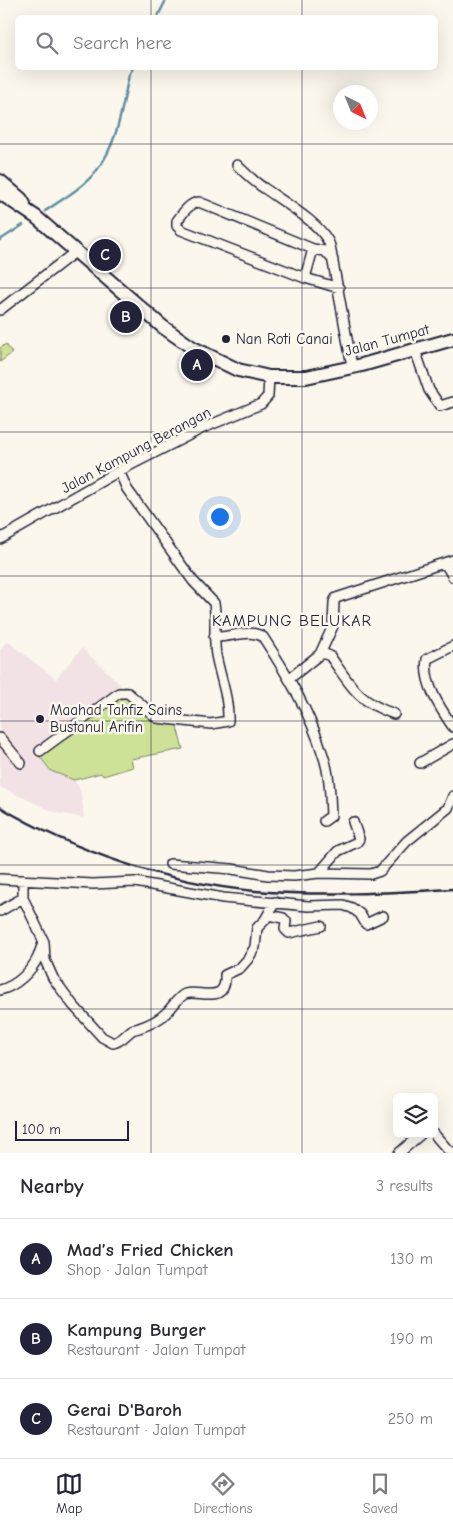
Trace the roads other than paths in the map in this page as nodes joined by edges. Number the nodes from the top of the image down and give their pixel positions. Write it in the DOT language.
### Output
graph roads {
  1 [pos="236,165"];
  2 [pos="0,181"];
  3 [pos="0,193"];
  4 [pos="26,209"];
  5 [pos="313,250"];
  6 [pos="75,252"];
  7 [pos="333,260"];
  8 [pos="305,278"];
  9 [pos="339,288"];
  10 [pos="0,310"];
  11 [pos="453,339"];
  12 [pos="415,350"];
  13 [pos="352,366"];
  14 [pos="269,377"];
  15 [pos="453,402"];
  16 [pos="119,472"];
  17 [pos="0,539"];
  18 [pos="449,561"];
  19 [pos="453,576"];
  20 [pos="214,637"];
  21 [pos="453,646"];
  22 [pos="320,654"];
  23 [pos="289,679"];
  24 [pos="394,714"];
  25 [pos="453,726"];
  26 [pos="0,738"];
  27 [pos="453,744"];
  28 [pos="40,751"];
  29 [pos="21,762"];
  30 [pos="420,763"];
  31 [pos="453,796"];
  32 [pos="324,821"];
  33 [pos="353,822"];
  34 [pos="170,864"];
  35 [pos="319,873"];
  36 [pos="0,879"];
  37 [pos="23,880"];
  38 [pos="23,898"];
  39 [pos="275,902"];
  40 [pos="0,911"];
  41 [pos="268,915"];
  42 [pos="383,916"];
  43 [pos="321,926"];
  44 [pos="44,942"];
  45 [pos="0,990"];
  46 [pos="416,1138"];
  47 [pos="438,1138"];
  48 [pos="453,1152"];
  49 [pos="399,1153"];
  1 -- 7 [label="street"];
  2 -- 4 [label="main road, Jalan Tumpat"];
  3 -- 4 [label="main road, Jalan Tumpat"];
  4 -- 6 [label="main road, Jalan Tumpat"];
  5 -- 7 [label="street"];
  5 -- 8 [label="street"];
  5 -- 8 [label="street"];
  6 -- 10 [label="street"];
  6 -- 14 [label="main road, Jalan Tumpat"];
  7 -- 9 [label="street"];
  8 -- 9 [label="street"];
  9 -- 13 [label="street"];
  11 -- 12 [label="main road, Jalan Tumpat"];
  12 -- 13 [label="main road, Jalan Tumpat"];
  12 -- 15 [label="street"];
  13 -- 14 [label="main road, Jalan Tumpat"];
  14 -- 16 [label="street, Jalan Kampung Berangan"];
  16 -- 17 [label="street, Jalan Kampung Berangan"];
  16 -- 20 [label="street"];
  18 -- 19 [label="street"];
  18 -- 22 [label="street"];
  20 -- 23 [label="street"];
  20 -- 28 [label="street"];
  21 -- 25 [label="street"];
  22 -- 23 [label="street"];
  22 -- 24 [label="street"];
  23 -- 32 [label="street"];
  26 -- 29 [label="street"];
  27 -- 30 [label="street"];
  31 -- 35 [label="street"];
  33 -- 35 [label="street"];
  34 -- 35 [label="street"];
  36 -- 37 [label="street"];
  37 -- 38 [label="street"];
  37 -- 39 [label="street"];
  38 -- 40 [label="street"];
  38 -- 44 [label="street"];
  39 -- 41 [label="street"];
  39 -- 42 [label="street"];
  41 -- 43 [label="street"];
  41 -- 44 [label="street"];
  44 -- 45 [label="street"];
  46 -- 49 [label="street"];
  47 -- 48 [label="street"];
}
